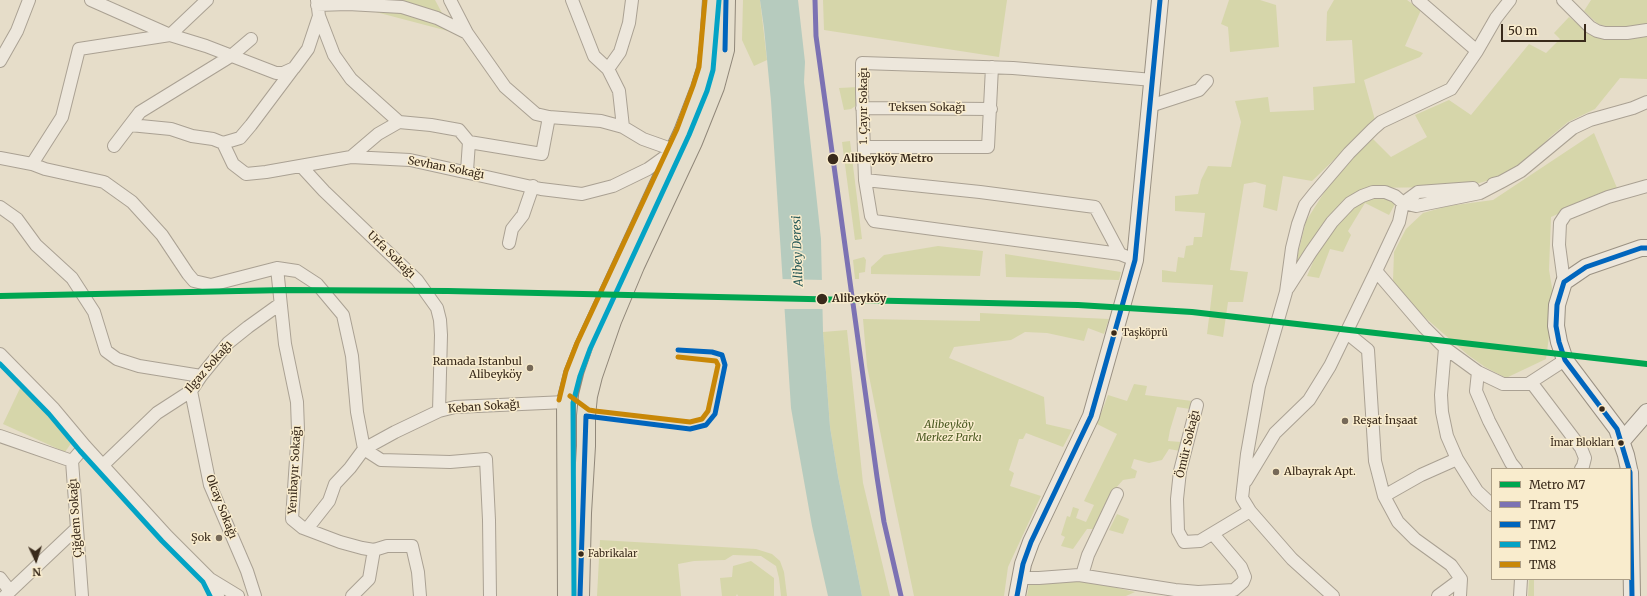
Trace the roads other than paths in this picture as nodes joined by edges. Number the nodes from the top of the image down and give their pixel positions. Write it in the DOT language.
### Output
graph roads {
  1 [pos="30,0"];
  2 [pos="91,0"];
  3 [pos="207,0"];
  4 [pos="450,0"];
  5 [pos="572,0"];
  6 [pos="632,0"];
  7 [pos="712,0"];
  8 [pos="726,0"];
  9 [pos="1160,0"];
  10 [pos="1418,0"];
  11 [pos="1510,0"];
  12 [pos="1563,0"];
  13 [pos="317,7"];
  14 [pos="1647,30"];
  15 [pos="467,33"];
  16 [pos="170,35"];
  17 [pos="251,39"];
  18 [pos="1477,51"];
  19 [pos="231,56"];
  20 [pos="0,61"];
  21 [pos="992,67"];
  22 [pos="294,68"];
  23 [pos="608,69"];
  24 [pos="1153,80"];
  25 [pos="1207,81"];
  26 [pos="1647,102"];
  27 [pos="1150,106"];
  28 [pos="862,108"];
  29 [pos="991,109"];
  30 [pos="549,117"];
  31 [pos="398,122"];
  32 [pos="130,125"];
  33 [pos="623,127"];
  34 [pos="469,142"];
  35 [pos="223,143"];
  36 [pos="114,146"];
  37 [pos="864,147"];
  38 [pos="674,150"];
  39 [pos="350,157"];
  40 [pos="0,158"];
  41 [pos="32,164"];
  42 [pos="301,166"];
  43 [pos="467,172"];
  44 [pos="865,180"];
  45 [pos="533,186"];
  46 [pos="1647,186"];
  47 [pos="1403,203"];
  48 [pos="0,207"];
  49 [pos="509,243"];
  50 [pos="1647,248"];
  51 [pos="1120,254"];
  52 [pos="1135,260"];
  53 [pos="277,268"];
  54 [pos="1376,271"];
  55 [pos="1564,282"];
  56 [pos="1286,292"];
  57 [pos="280,304"];
  58 [pos="1347,333"];
  59 [pos="1445,348"];
  60 [pos="0,354"];
  61 [pos="1565,360"];
  62 [pos="1478,372"];
  63 [pos="201,376"];
  64 [pos="1531,382"];
  65 [pos="191,391"];
  66 [pos="566,402"];
  67 [pos="1197,405"];
  68 [pos="439,411"];
  69 [pos="1647,412"];
  70 [pos="586,416"];
  71 [pos="0,436"];
  72 [pos="1622,442"];
  73 [pos="85,446"];
  74 [pos="364,450"];
  75 [pos="1457,459"];
  76 [pos="72,461"];
  77 [pos="103,465"];
  78 [pos="1515,468"];
  79 [pos="1582,468"];
  80 [pos="1629,468"];
  81 [pos="1245,484"];
  82 [pos="1117,494"];
  83 [pos="1384,496"];
  84 [pos="1491,504"];
  85 [pos="1250,510"];
  86 [pos="77,528"];
  87 [pos="306,529"];
  88 [pos="1213,534"];
  89 [pos="1631,534"];
  90 [pos="374,550"];
  91 [pos="1082,575"];
  92 [pos="0,578"];
  93 [pos="209,578"];
  94 [pos="1020,578"];
  95 [pos="1461,580"];
  96 [pos="1521,580"];
  97 [pos="7,594"];
  98 [pos="82,596"];
  99 [pos="218,596"];
  100 [pos="238,596"];
  101 [pos="255,596"];
  102 [pos="352,596"];
  103 [pos="420,596"];
  104 [pos="490,596"];
  105 [pos="567,596"];
  106 [pos="580,596"];
  107 [pos="1017,596"];
  108 [pos="1333,596"];
  109 [pos="1438,596"];
  110 [pos="1460,596"];
  111 [pos="1520,596"];
  112 [pos="1632,596"];
  1 -- 20 [label="street"];
  2 -- 16 [label="street"];
  3 -- 16 [label="street"];
  4 -- 15 [label="street"];
  5 -- 23 [label="street"];
  6 -- 23 [label="street"];
  7 -- 38 [label="main road"];
  8 -- 70 [label="main road"];
  9 -- 24 [label="main road"];
  10 -- 18 [label="street"];
  11 -- 18 [label="street"];
  12 -- 14 [label="street"];
  13 -- 15 [label="street"];
  13 -- 22 [label="street"];
  13 -- 31 [label="street"];
  15 -- 30 [label="street"];
  16 -- 19 [label="street"];
  16 -- 41 [label="street"];
  17 -- 19 [label="street"];
  18 -- 56 [label="street"];
  19 -- 22 [label="street"];
  19 -- 32 [label="street"];
  21 -- 24 [label="street, 1. Çayır Sokağı"];
  21 -- 28 [label="street, 1. Çayır Sokağı"];
  21 -- 29 [label="street"];
  22 -- 35 [label="street"];
  23 -- 33 [label="street"];
  24 -- 27 [label="main road"];
  25 -- 27 [label="street"];
  26 -- 47 [label="street"];
  27 -- 52 [label="main road"];
  28 -- 29 [label="street, Teksen Sokağı"];
  28 -- 37 [label="street, 1. Çayır Sokağı"];
  29 -- 37 [label="street"];
  30 -- 33 [label="street"];
  30 -- 34 [label="street"];
  31 -- 34 [label="street"];
  31 -- 39 [label="street"];
  32 -- 35 [label="street"];
  32 -- 36 [label="street"];
  33 -- 38 [label="street"];
  34 -- 43 [label="street"];
  35 -- 42 [label="street, Sevhan Sokağı"];
  37 -- 44 [label="street, 1. Çayır Sokağı"];
  38 -- 45 [label="street, Sevhan Sokağı"];
  38 -- 66 [label="main road"];
  39 -- 42 [label="street, Sevhan Sokağı"];
  39 -- 43 [label="street, Sevhan Sokağı"];
  40 -- 41 [label="street"];
  41 -- 53 [label="street"];
  42 -- 68 [label="street, Urfa Sokağı"];
  43 -- 45 [label="street, Sevhan Sokağı"];
  44 -- 51 [label="street"];
  44 -- 51 [label="street, 1. Çayır Sokağı"];
  45 -- 49 [label="street"];
  46 -- 55 [label="street"];
  47 -- 54 [label="street"];
  47 -- 56 [label="street"];
  48 -- 63 [label="street"];
  50 -- 55 [label="main road"];
  51 -- 52 [label="street, 1. Çayır Sokağı"];
  52 -- 94 [label="main road"];
  53 -- 57 [label="street, Yenibayır Sokağı"];
  53 -- 74 [label="street"];
  54 -- 58 [label="street"];
  54 -- 59 [label="street"];
  55 -- 61 [label="main road"];
  56 -- 81 [label="street"];
  57 -- 63 [label="street, Ilgaz Sokağı"];
  57 -- 87 [label="street, Yenibayır Sokağı"];
  58 -- 81 [label="street"];
  58 -- 83 [label="street"];
  59 -- 62 [label="street"];
  59 -- 75 [label="street"];
  60 -- 73 [label="street"];
  61 -- 64 [label="street"];
  61 -- 72 [label="main road"];
  62 -- 64 [label="street"];
  62 -- 78 [label="street"];
  63 -- 65 [label="street, Ilgaz Sokağı"];
  64 -- 79 [label="street"];
  65 -- 77 [label="street, Ilgaz Sokağı"];
  65 -- 101 [label="street, Olcay Sokağı"];
  66 -- 68 [label="street, Keban Sokağı"];
  66 -- 70 [label="main road"];
  66 -- 105 [label="main road"];
  67 -- 88 [label="street, Ömür Sokağı"];
  68 -- 74 [label="street, Keban Sokağı"];
  69 -- 72 [label="main road"];
  70 -- 106 [label="main road"];
  71 -- 76 [label="street"];
  72 -- 80 [label="main road"];
  73 -- 76 [label="street"];
  73 -- 77 [label="street"];
  74 -- 87 [label="street"];
  74 -- 104 [label="street"];
  75 -- 83 [label="street"];
  75 -- 84 [label="street"];
  76 -- 86 [label="street, Çiğdem Sokağı"];
  77 -- 93 [label="street"];
  81 -- 85 [label="street"];
  82 -- 91 [label="street"];
  83 -- 95 [label="street"];
  85 -- 88 [label="street"];
  85 -- 108 [label="street"];
  86 -- 97 [label="street"];
  86 -- 98 [label="street, Çiğdem Sokağı"];
  87 -- 90 [label="street, Yenibayır Sokağı"];
  88 -- 91 [label="street"];
  89 -- 112 [label="main road"];
  90 -- 102 [label="street"];
  90 -- 103 [label="street, Yenibayır Sokağı"];
  91 -- 94 [label="street"];
  92 -- 97 [label="street"];
  93 -- 99 [label="street"];
  93 -- 100 [label="street"];
  94 -- 107 [label="main road"];
  95 -- 109 [label="street"];
  95 -- 110 [label="street"];
  96 -- 111 [label="street"];
}
